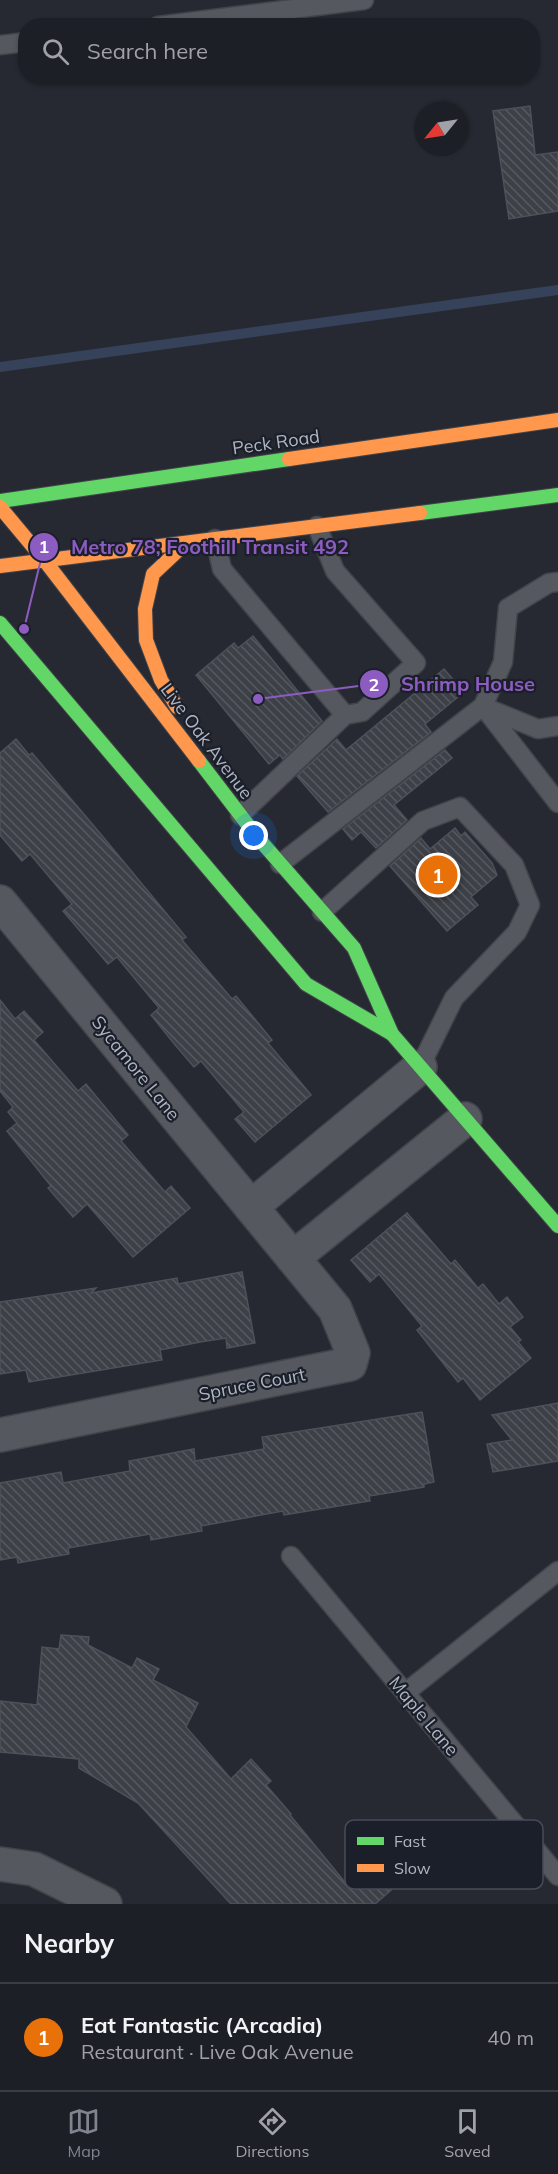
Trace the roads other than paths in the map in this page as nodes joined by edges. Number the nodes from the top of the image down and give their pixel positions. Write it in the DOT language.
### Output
graph roads {
  1 [pos="364,0"];
  2 [pos="221,18"];
  3 [pos="18,43"];
  4 [pos="0,45"];
  5 [pos="558,420"];
  6 [pos="558,495"];
  7 [pos="0,501"];
  8 [pos="0,507"];
  9 [pos="316,526"];
  10 [pos="215,539"];
  11 [pos="186,543"];
  12 [pos="45,561"];
  13 [pos="0,566"];
  14 [pos="558,582"];
  15 [pos="0,623"];
  16 [pos="483,706"];
  17 [pos="345,715"];
  18 [pos="558,726"];
  19 [pos="224,793"];
  20 [pos="558,803"];
  21 [pos="240,815"];
  22 [pos="280,864"];
  23 [pos="0,902"];
  24 [pos="322,912"];
  25 [pos="392,1034"];
  26 [pos="420,1067"];
  27 [pos="465,1119"];
  28 [pos="251,1207"];
  29 [pos="558,1226"];
  30 [pos="273,1233"];
  31 [pos="293,1258"];
  32 [pos="0,1435"];
  33 [pos="291,1556"];
  34 [pos="558,1571"];
  35 [pos="405,1693"];
  36 [pos="511,1820"];
  37 [pos="543,1858"];
  38 [pos="0,1864"];
  39 [pos="558,1876"];
  40 [pos="105,1904"];
  1 -- 2 [label="lane"];
  3 -- 4 [label="lane"];
  5 -- 7 [label="main road, Peck Road"];
  6 -- 9 [label="main road"];
  8 -- 12 [label="main road, Live Oak Avenue"];
  9 -- 10 [label="main road"];
  9 -- 17 [label="lane"];
  10 -- 11 [label="main road"];
  10 -- 17 [label="lane"];
  11 -- 12 [label="main road"];
  11 -- 19 [label="main road"];
  12 -- 13 [label="main road"];
  12 -- 19 [label="main road, Live Oak Avenue"];
  14 -- 16 [label="lane"];
  15 -- 25 [label="main road, Live Oak Avenue"];
  16 -- 18 [label="lane"];
  16 -- 20 [label="lane"];
  16 -- 22 [label="lane"];
  17 -- 21 [label="lane"];
  19 -- 21 [label="main road, Live Oak Avenue"];
  21 -- 22 [label="main road, Live Oak Avenue"];
  22 -- 24 [label="main road, Live Oak Avenue"];
  23 -- 28 [label="street, Sycamore Lane"];
  24 -- 25 [label="main road, Live Oak Avenue"];
  24 -- 26 [label="lane"];
  25 -- 26 [label="main road, Live Oak Avenue"];
  26 -- 27 [label="main road, Live Oak Avenue"];
  26 -- 28 [label="street"];
  27 -- 29 [label="main road, Live Oak Avenue"];
  27 -- 31 [label="street"];
  28 -- 30 [label="street, Sycamore Lane"];
  30 -- 31 [label="street, Spruce Court"];
  31 -- 32 [label="street, Spruce Court"];
  33 -- 35 [label="lane, Maple Lane"];
  34 -- 35 [label="lane"];
  35 -- 36 [label="lane, Maple Lane"];
  37 -- 39 [label="lane, Maple Lane"];
  38 -- 40 [label="street"];
}
